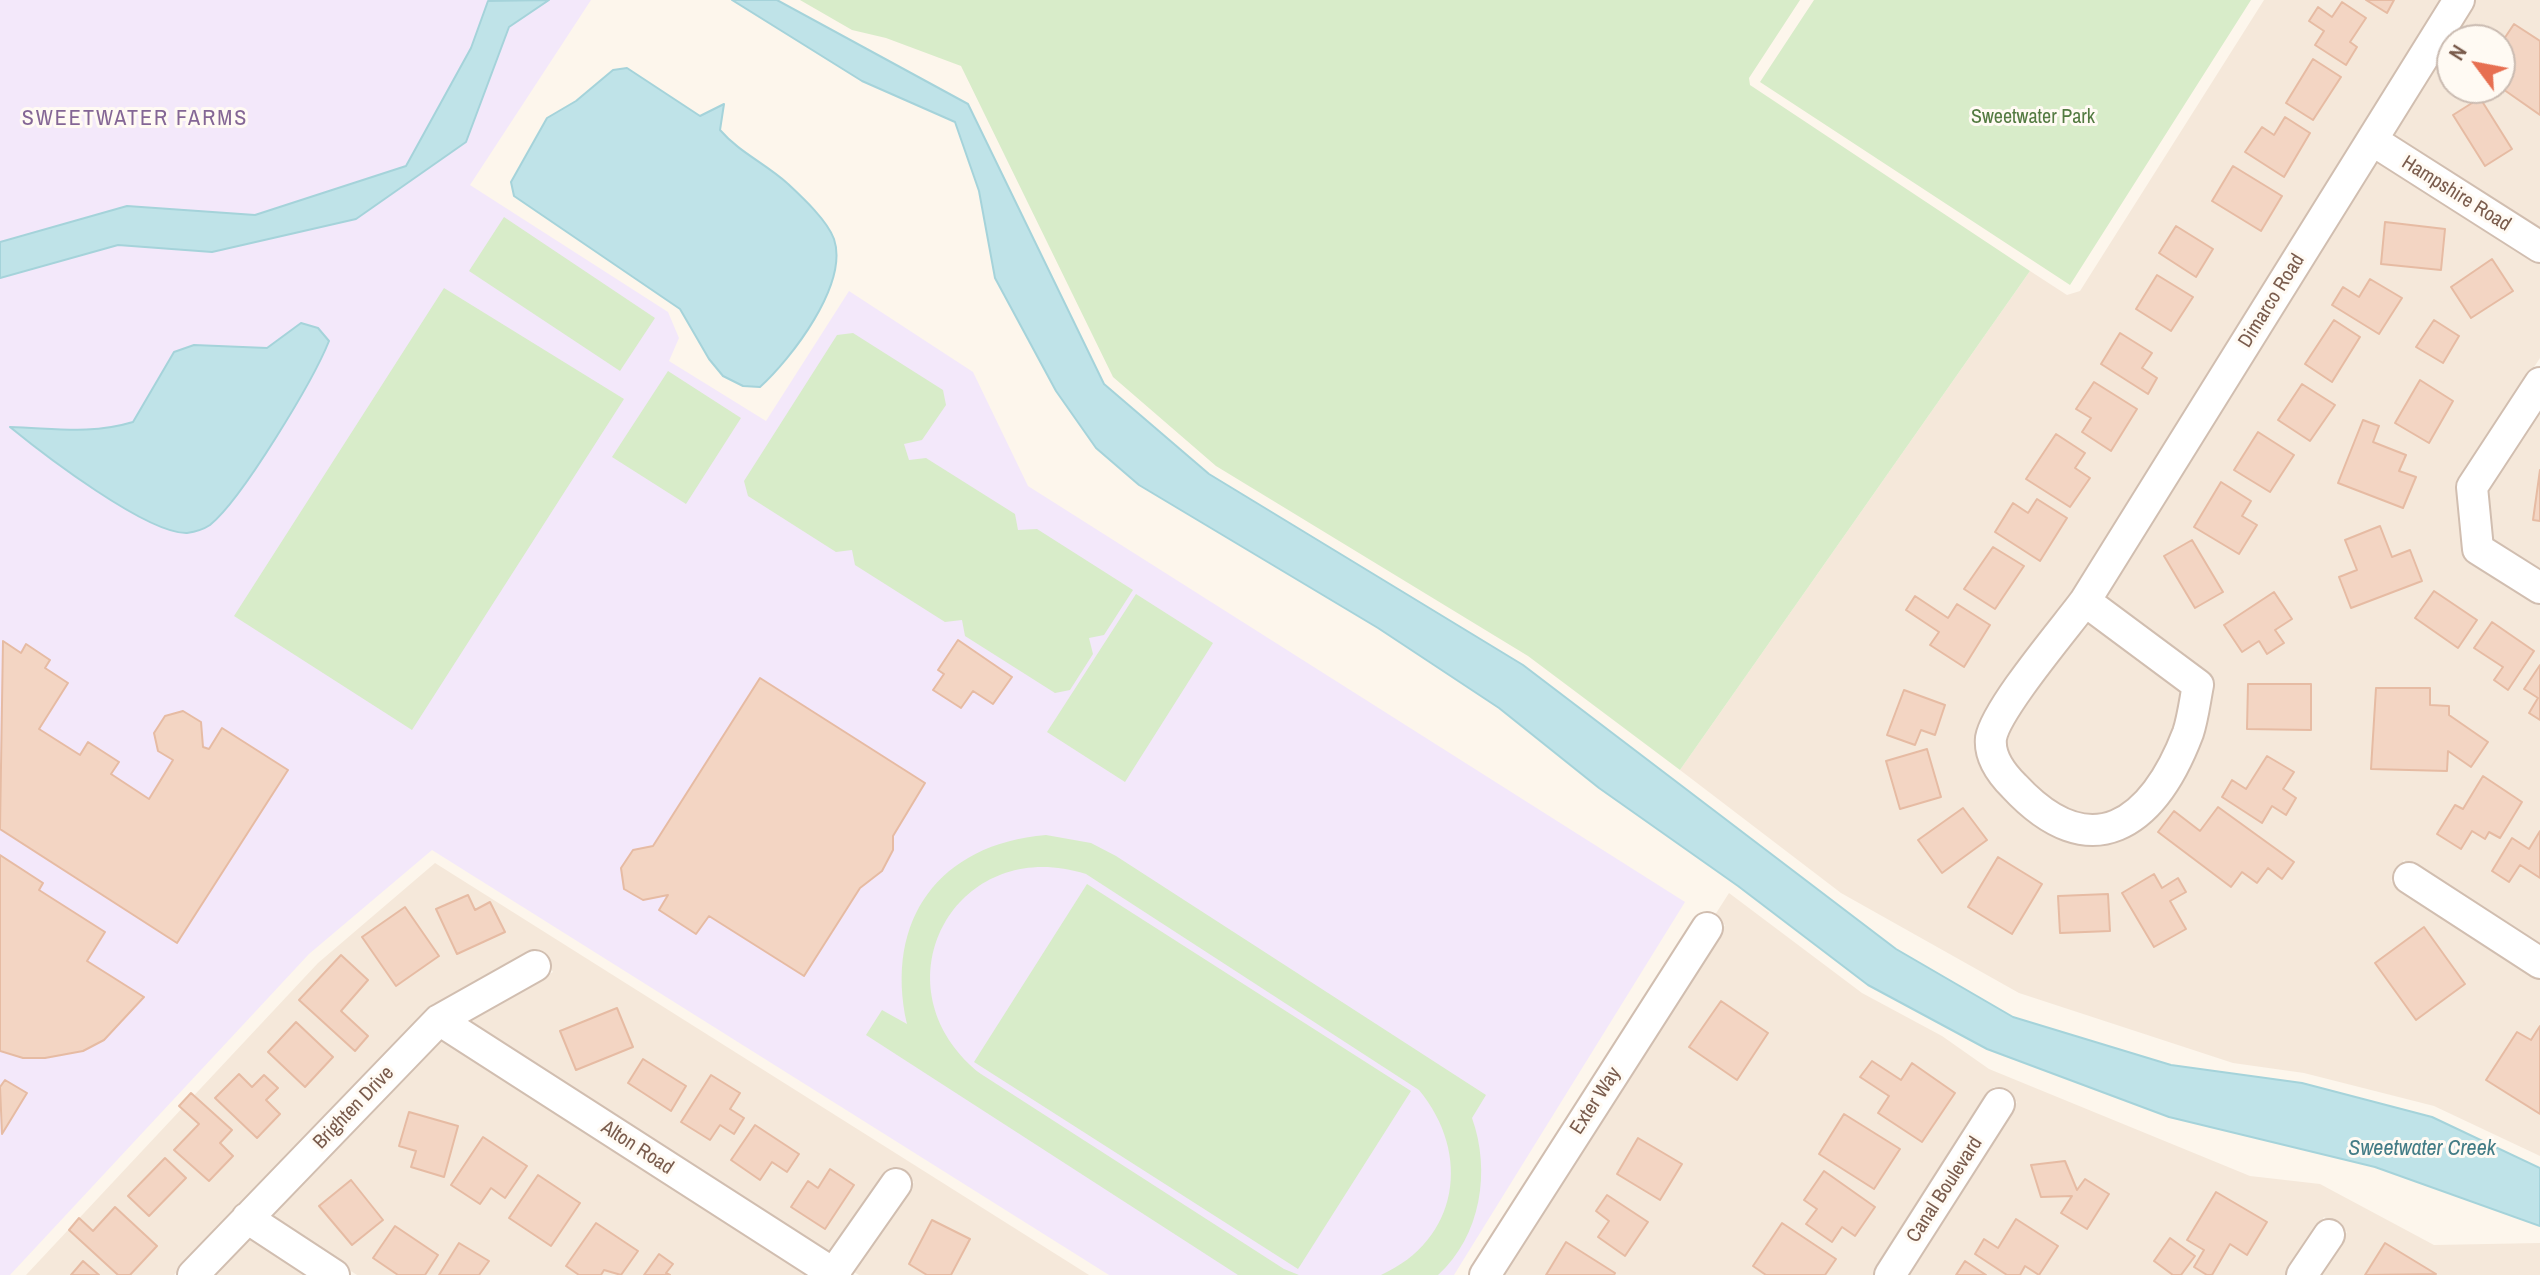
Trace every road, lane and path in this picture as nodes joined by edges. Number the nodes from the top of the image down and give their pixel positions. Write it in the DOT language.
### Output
graph roads {
  1 [pos="2459,0"];
  2 [pos="2372,140"];
  3 [pos="2540,247"];
  4 [pos="2540,383"];
  5 [pos="2540,588"];
  6 [pos="2085,601"];
  7 [pos="2409,878"];
  8 [pos="1707,928"];
  9 [pos="2532,958"];
  10 [pos="535,966"];
  11 [pos="439,1020"];
  12 [pos="1999,1104"];
  13 [pos="896,1184"];
  14 [pos="247,1218"];
  15 [pos="2329,1235"];
  16 [pos="834,1274"];
  17 [pos="193,1275"];
  18 [pos="334,1275"];
  19 [pos="1485,1275"];
  20 [pos="1890,1275"];
  21 [pos="2302,1275"];
  1 -- 2 [label="street, Dimarco Road"];
  2 -- 3 [label="street, Hampshire Road"];
  2 -- 6 [label="street, Dimarco Road"];
  4 -- 5 [label="street"];
  6 -- 6 [label="street, Dimarco Road"];
  7 -- 9 [label="street"];
  8 -- 19 [label="street, Exter Way"];
  10 -- 11 [label="street, Brighten Drive"];
  11 -- 14 [label="street, Brighten Drive"];
  11 -- 16 [label="street, Alton Road"];
  12 -- 20 [label="street, Canal Boulevard"];
  13 -- 16 [label="street"];
  14 -- 17 [label="street, Brighten Drive"];
  14 -- 18 [label="street"];
  15 -- 21 [label="street"];
}
